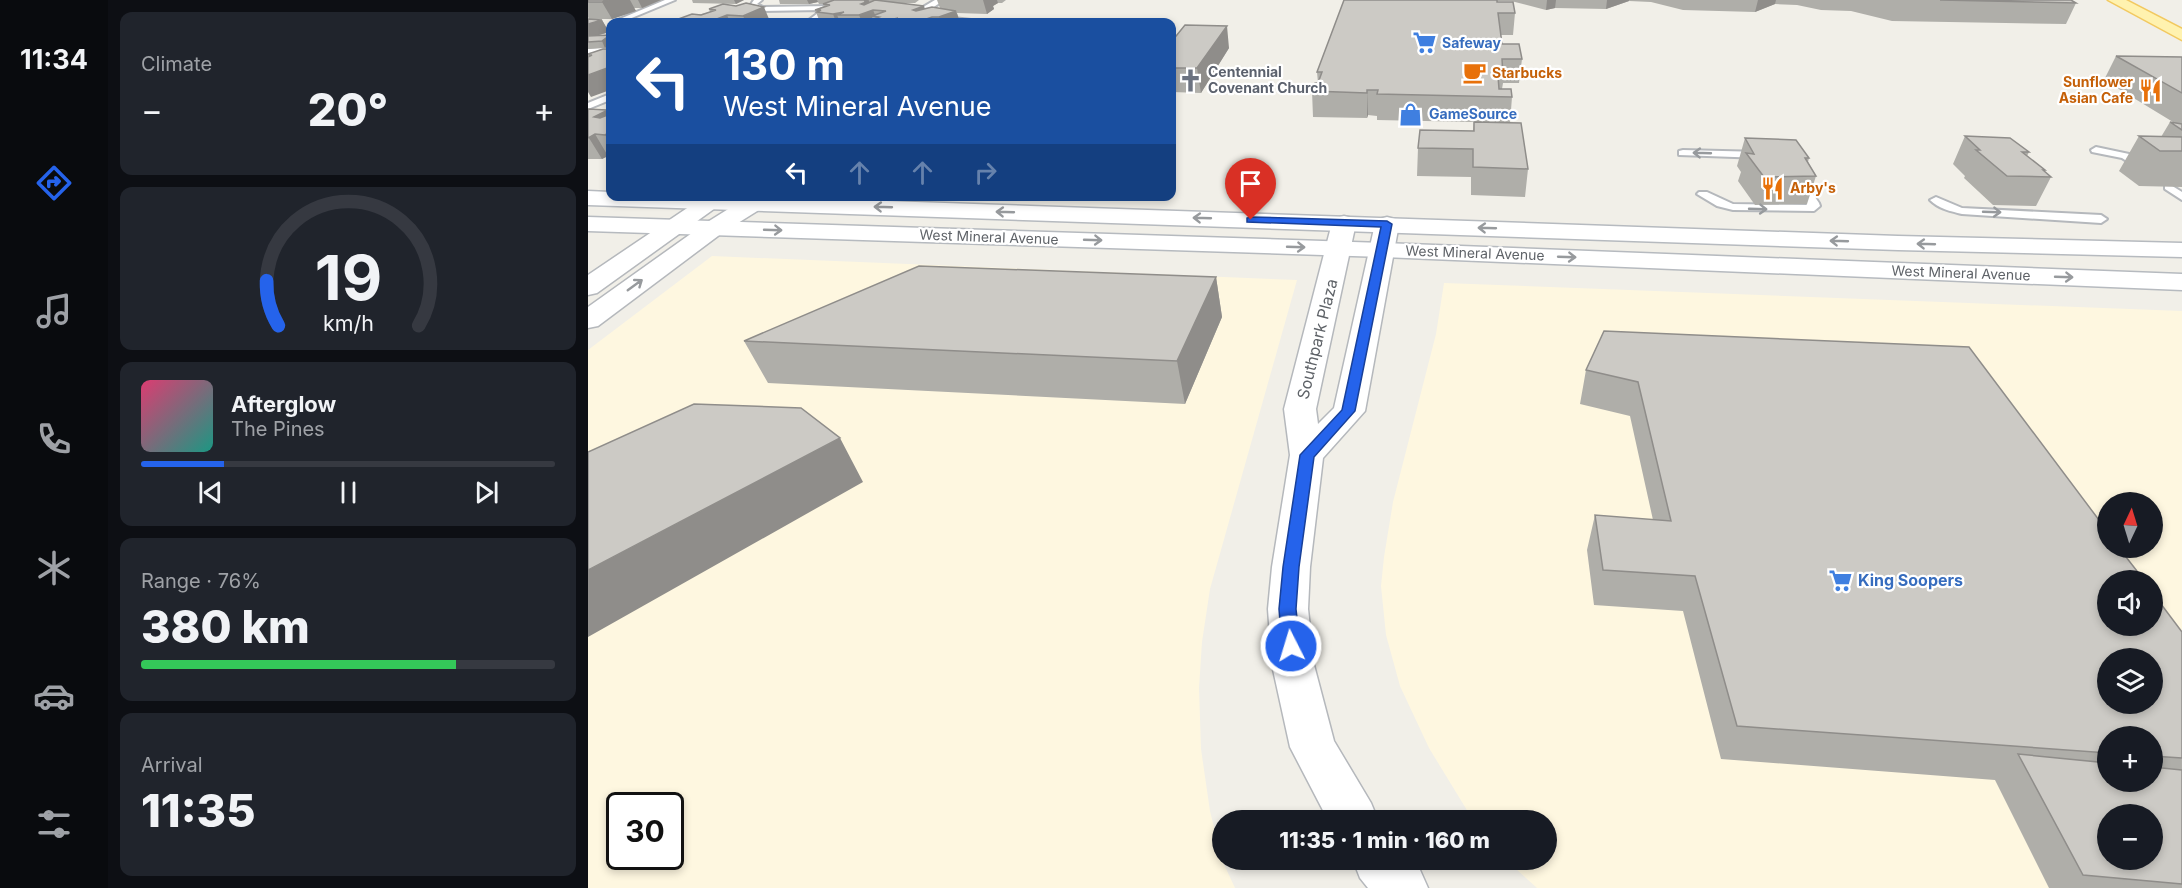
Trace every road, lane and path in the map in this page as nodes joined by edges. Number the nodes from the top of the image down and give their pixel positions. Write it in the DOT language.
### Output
graph roads {
  1 [pos="671,0"];
  2 [pos="758,0"];
  3 [pos="940,0"];
  4 [pos="2115,0"];
  5 [pos="831,9"];
  6 [pos="841,9"];
  7 [pos="905,14"];
  8 [pos="916,15"];
  9 [pos="626,18"];
  10 [pos="816,18"];
  11 [pos="939,18"];
  12 [pos="2182,35"];
  13 [pos="606,49"];
  14 [pos="588,51"];
  15 [pos="606,99"];
  16 [pos="588,106"];
  17 [pos="2096,150"];
  18 [pos="1683,153"];
  19 [pos="1772,156"];
  20 [pos="2149,172"];
  21 [pos="1794,173"];
  22 [pos="2169,187"];
  23 [pos="1703,194"];
  24 [pos="2182,197"];
  25 [pos="588,198"];
  26 [pos="606,198"];
  27 [pos="1936,200"];
  28 [pos="714,201"];
  29 [pos="757,201"];
  30 [pos="775,201"];
  31 [pos="2101,219"];
  32 [pos="588,224"];
  33 [pos="674,227"];
  34 [pos="714,228"];
  35 [pos="1342,236"];
  36 [pos="1385,237"];
  37 [pos="2182,250"];
  38 [pos="2182,282"];
  39 [pos="588,286"];
  40 [pos="588,320"];
  41 [pos="1307,455"];
  42 [pos="1348,810"];
  43 [pos="1387,870"];
  44 [pos="1402,888"];
  1 -- 9 [label="lane"];
  2 -- 5 [label="lane"];
  3 -- 8 [label="lane"];
  4 -- 12 [label="main road"];
  5 -- 6 [label="lane"];
  5 -- 10 [label="lane"];
  7 -- 8 [label="lane"];
  8 -- 11 [label="lane"];
  13 -- 14 [label="lane"];
  15 -- 16 [label="lane"];
  17 -- 20 [label="lane"];
  19 -- 18 [label="lane, one-way"];
  23 -- 21 [label="lane, one-way"];
  22 -- 24 [label="lane"];
  25 -- 26 [label="main road, West Mineral Avenue"];
  27 -- 31 [label="lane, one-way"];
  28 -- 33 [label="main road"];
  29 -- 34 [label="main road"];
  35 -- 30 [label="main road, West Mineral Avenue, one-way"];
  32 -- 33 [label="main road, West Mineral Avenue"];
  33 -- 34 [label="main road, West Mineral Avenue"];
  33 -- 39 [label="main road"];
  34 -- 35 [label="main road, West Mineral Avenue, one-way"];
  40 -- 34 [label="main road, one-way"];
  35 -- 36 [label="main road, West Mineral Avenue"];
  35 -- 41 [label="main road, Southpark Plaza"];
  37 -- 36 [label="main road, West Mineral Avenue, one-way"];
  36 -- 38 [label="main road, West Mineral Avenue, one-way"];
  36 -- 41 [label="main road"];
  41 -- 42 [label="main road, Southpark Plaza"];
  43 -- 44 [label="main road"];
}
